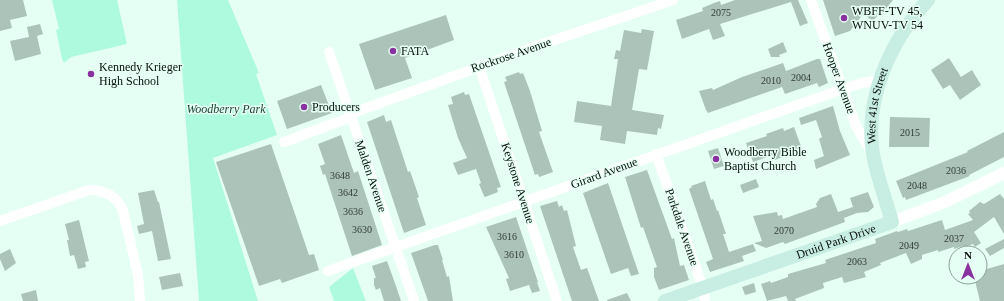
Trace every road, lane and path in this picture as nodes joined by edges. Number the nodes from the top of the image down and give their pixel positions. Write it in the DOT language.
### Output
graph roads {
  1 [pos="673,0"];
  2 [pos="811,0"];
  3 [pos="928,0"];
  4 [pos="329,52"];
  5 [pos="479,66"];
  6 [pos="880,80"];
  7 [pos="843,89"];
  8 [pos="351,115"];
  9 [pos="284,142"];
  10 [pos="873,153"];
  11 [pos="656,154"];
  12 [pos="1004,173"];
  13 [pos="524,201"];
  14 [pos="0,221"];
  15 [pos="892,222"];
  16 [pos="395,247"];
  17 [pos="328,271"];
  18 [pos="704,295"];
  19 [pos="140,301"];
  20 [pos="414,301"];
  21 [pos="557,301"];
  22 [pos="665,301"];
  1 -- 5 [label="street, Rockrose Avenue"];
  2 -- 7 [label="street, Hooper Avenue"];
  3 -- 6 [label="main road, West 41st Street"];
  4 -- 8 [label="street, Malden Avenue"];
  5 -- 8 [label="street, Rockrose Avenue"];
  5 -- 13 [label="street, Keystone Avenue"];
  6 -- 7 [label="street, Girard Avenue"];
  6 -- 10 [label="main road, West 41st Street"];
  7 -- 10 [label="street, Hooper Avenue"];
  7 -- 11 [label="street, Girard Avenue"];
  8 -- 9 [label="street, Rockrose Avenue"];
  8 -- 16 [label="street, Malden Avenue"];
  10 -- 15 [label="main road, West 41st Street"];
  11 -- 13 [label="street, Girard Avenue"];
  11 -- 18 [label="street, Parkdale Avenue"];
  12 -- 15 [label="street, Druid Park Drive"];
  13 -- 16 [label="street, Girard Avenue"];
  13 -- 21 [label="street, Keystone Avenue"];
  14 -- 19 [label="street"];
  15 -- 18 [label="main road, Druid Park Drive"];
  16 -- 17 [label="street, Girard Avenue"];
  16 -- 20 [label="street, Malden Avenue"];
  18 -- 22 [label="main road, Druid Park Drive"];
}
